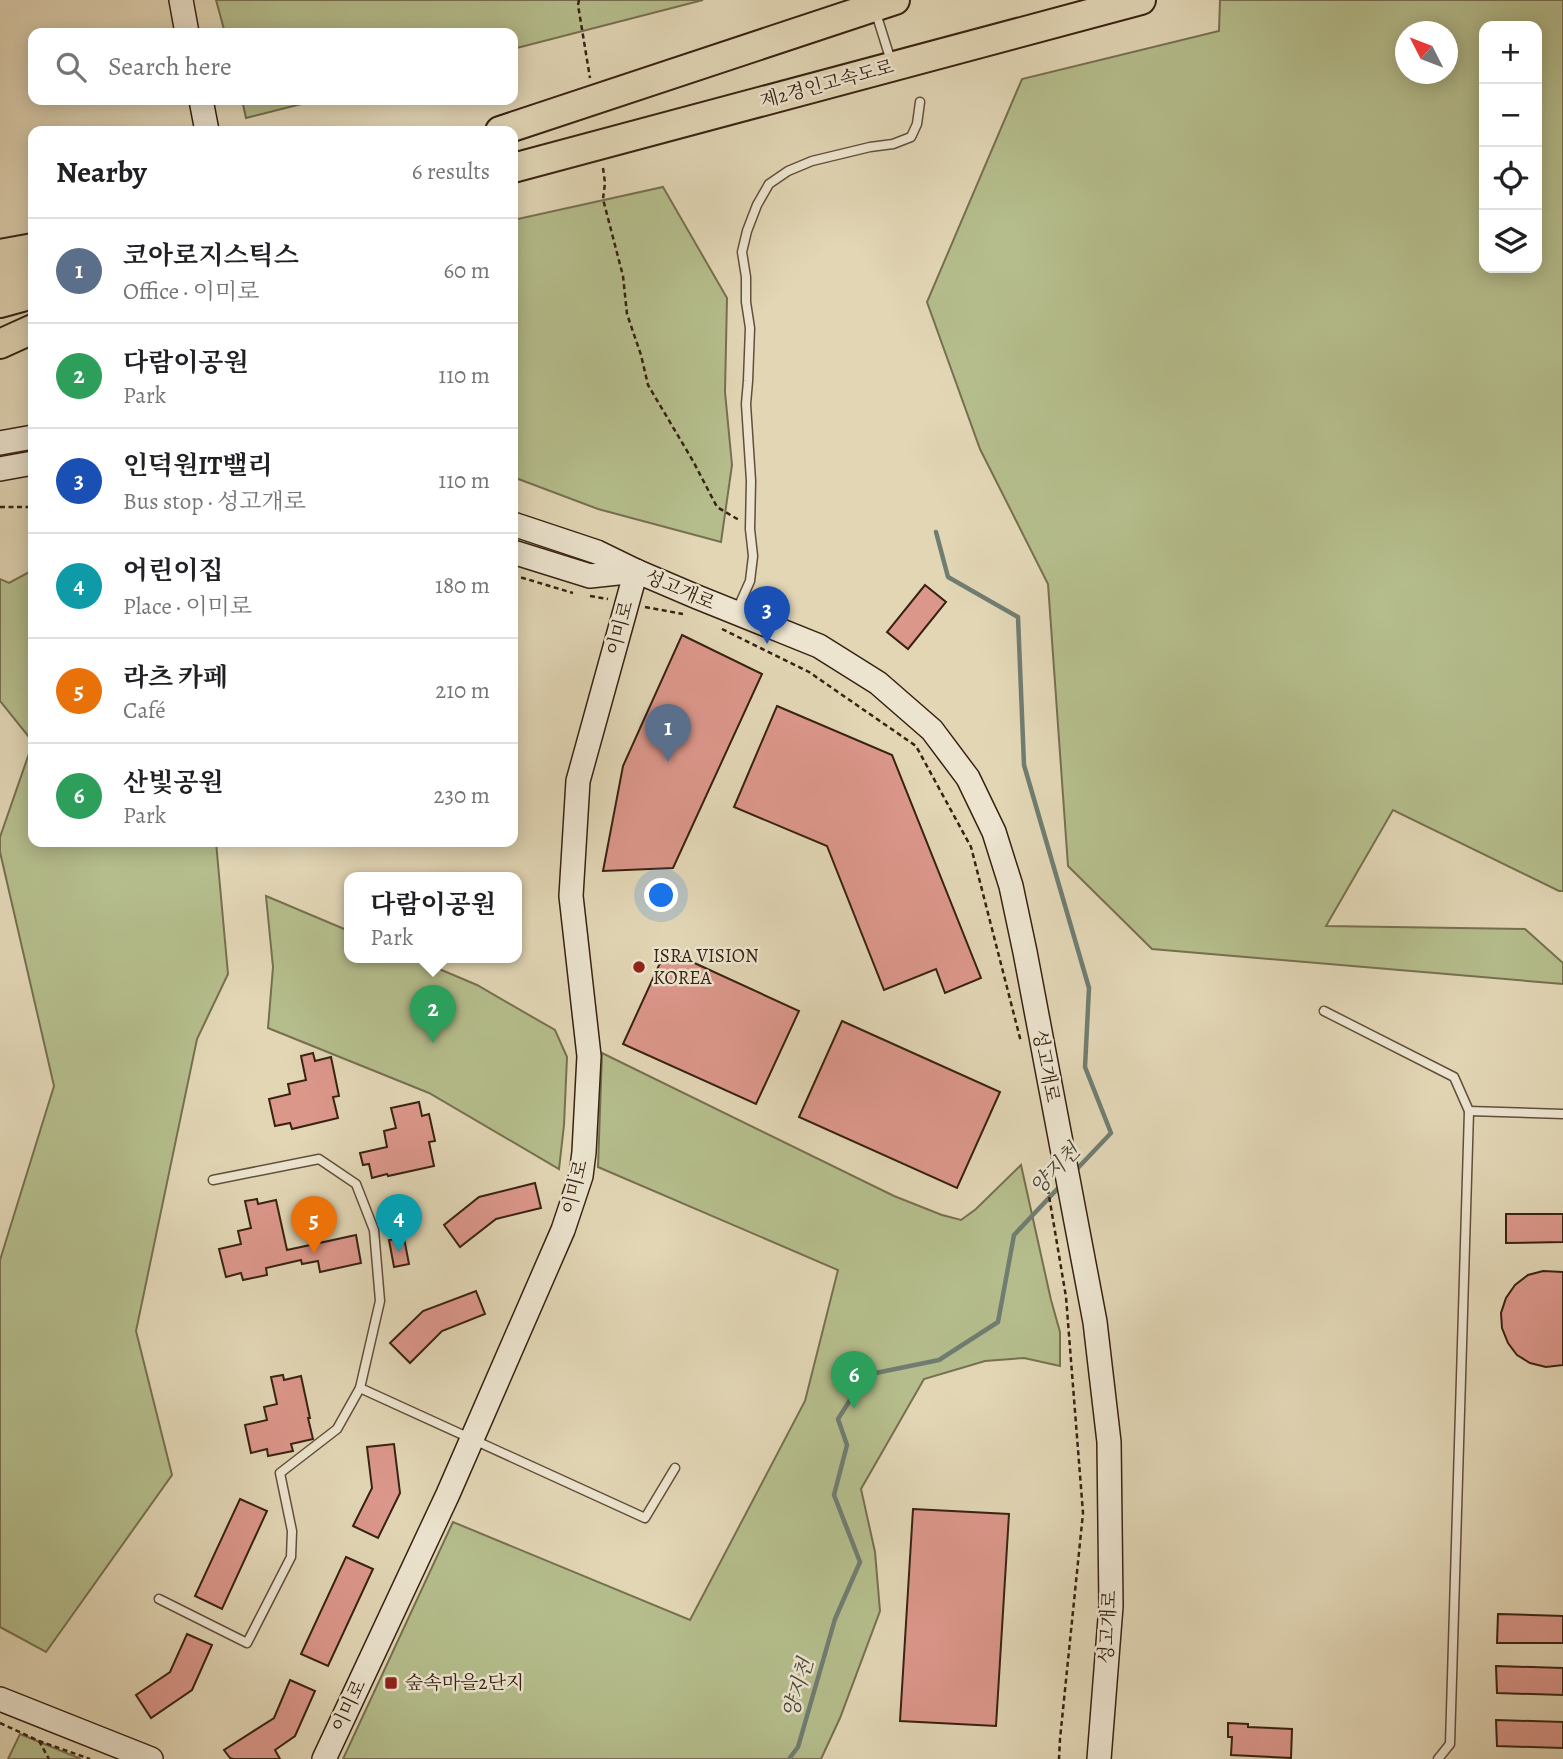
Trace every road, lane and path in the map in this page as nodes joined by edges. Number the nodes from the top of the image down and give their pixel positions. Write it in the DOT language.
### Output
graph roads {
  1 [pos="181,0"];
  2 [pos="579,0"];
  3 [pos="1141,0"];
  4 [pos="884,4"];
  5 [pos="186,28"];
  6 [pos="892,66"];
  7 [pos="591,81"];
  8 [pos="920,102"];
  9 [pos="202,105"];
  10 [pos="206,126"];
  11 [pos="515,126"];
  12 [pos="518,167"];
  13 [pos="603,169"];
  14 [pos="28,249"];
  15 [pos="0,254"];
  16 [pos="28,271"];
  17 [pos="0,279"];
  18 [pos="28,295"];
  19 [pos="0,303"];
  20 [pos="28,331"];
  21 [pos="0,344"];
  22 [pos="28,438"];
  23 [pos="0,443"];
  24 [pos="28,464"];
  25 [pos="0,469"];
  26 [pos="0,507"];
  27 [pos="28,507"];
  28 [pos="518,526"];
  29 [pos="750,529"];
  30 [pos="518,554"];
  31 [pos="636,571"];
  32 [pos="518,576"];
  33 [pos="575,593"];
  34 [pos="588,596"];
  35 [pos="627,603"];
  36 [pos="736,613"];
  37 [pos="695,616"];
  38 [pos="718,627"];
  39 [pos="1324,1011"];
  40 [pos="1022,1047"];
  41 [pos="1468,1111"];
  42 [pos="1563,1114"];
  43 [pos="1055,1170"];
  44 [pos="213,1180"];
  45 [pos="1059,1188"];
  46 [pos="360,1388"];
  47 [pos="471,1440"];
  48 [pos="675,1468"];
  49 [pos="159,1599"];
  50 [pos="0,1699"];
  51 [pos="0,1723"];
  52 [pos="39,1741"];
  53 [pos="49,1759"];
  54 [pos="90,1759"];
  55 [pos="151,1759"];
  56 [pos="324,1759"];
  57 [pos="1059,1759"];
  58 [pos="1099,1759"];
  59 [pos="1438,1759"];
  1 -- 5 [label="street"];
  2 -- 7 [label="path"];
  3 -- 6 [label="highway, 제2경인고속도로"];
  4 -- 6 [label="lane"];
  4 -- 11 [label="highway"];
  6 -- 12 [label="highway, 제2경인고속도로"];
  8 -- 29 [label="lane"];
  9 -- 10 [label="street"];
  13 -- 29 [label="path"];
  14 -- 15 [label="highway"];
  16 -- 17 [label="highway"];
  18 -- 19 [label="highway"];
  20 -- 21 [label="highway"];
  22 -- 23 [label="street"];
  24 -- 25 [label="street"];
  26 -- 27 [label="path"];
  28 -- 31 [label="street, 성고개로"];
  29 -- 36 [label="lane"];
  30 -- 31 [label="street, 성고개로"];
  31 -- 35 [label="street, 이미로"];
  31 -- 36 [label="street, 성고개로"];
  32 -- 33 [label="path"];
  34 -- 35 [label="path"];
  35 -- 37 [label="path"];
  35 -- 47 [label="street, 이미로"];
  36 -- 43 [label="street, 성고개로"];
  38 -- 40 [label="path"];
  39 -- 41 [label="lane"];
  41 -- 42 [label="lane"];
  41 -- 59 [label="lane"];
  43 -- 45 [label="street, 성고개로"];
  43 -- 45 [label="path"];
  44 -- 46 [label="lane"];
  45 -- 57 [label="path"];
  45 -- 58 [label="street, 성고개로"];
  46 -- 47 [label="lane"];
  46 -- 49 [label="lane"];
  47 -- 48 [label="lane"];
  47 -- 56 [label="street, 이미로"];
  50 -- 55 [label="street"];
  51 -- 52 [label="path"];
  52 -- 53 [label="path"];
  52 -- 54 [label="path"];
}
